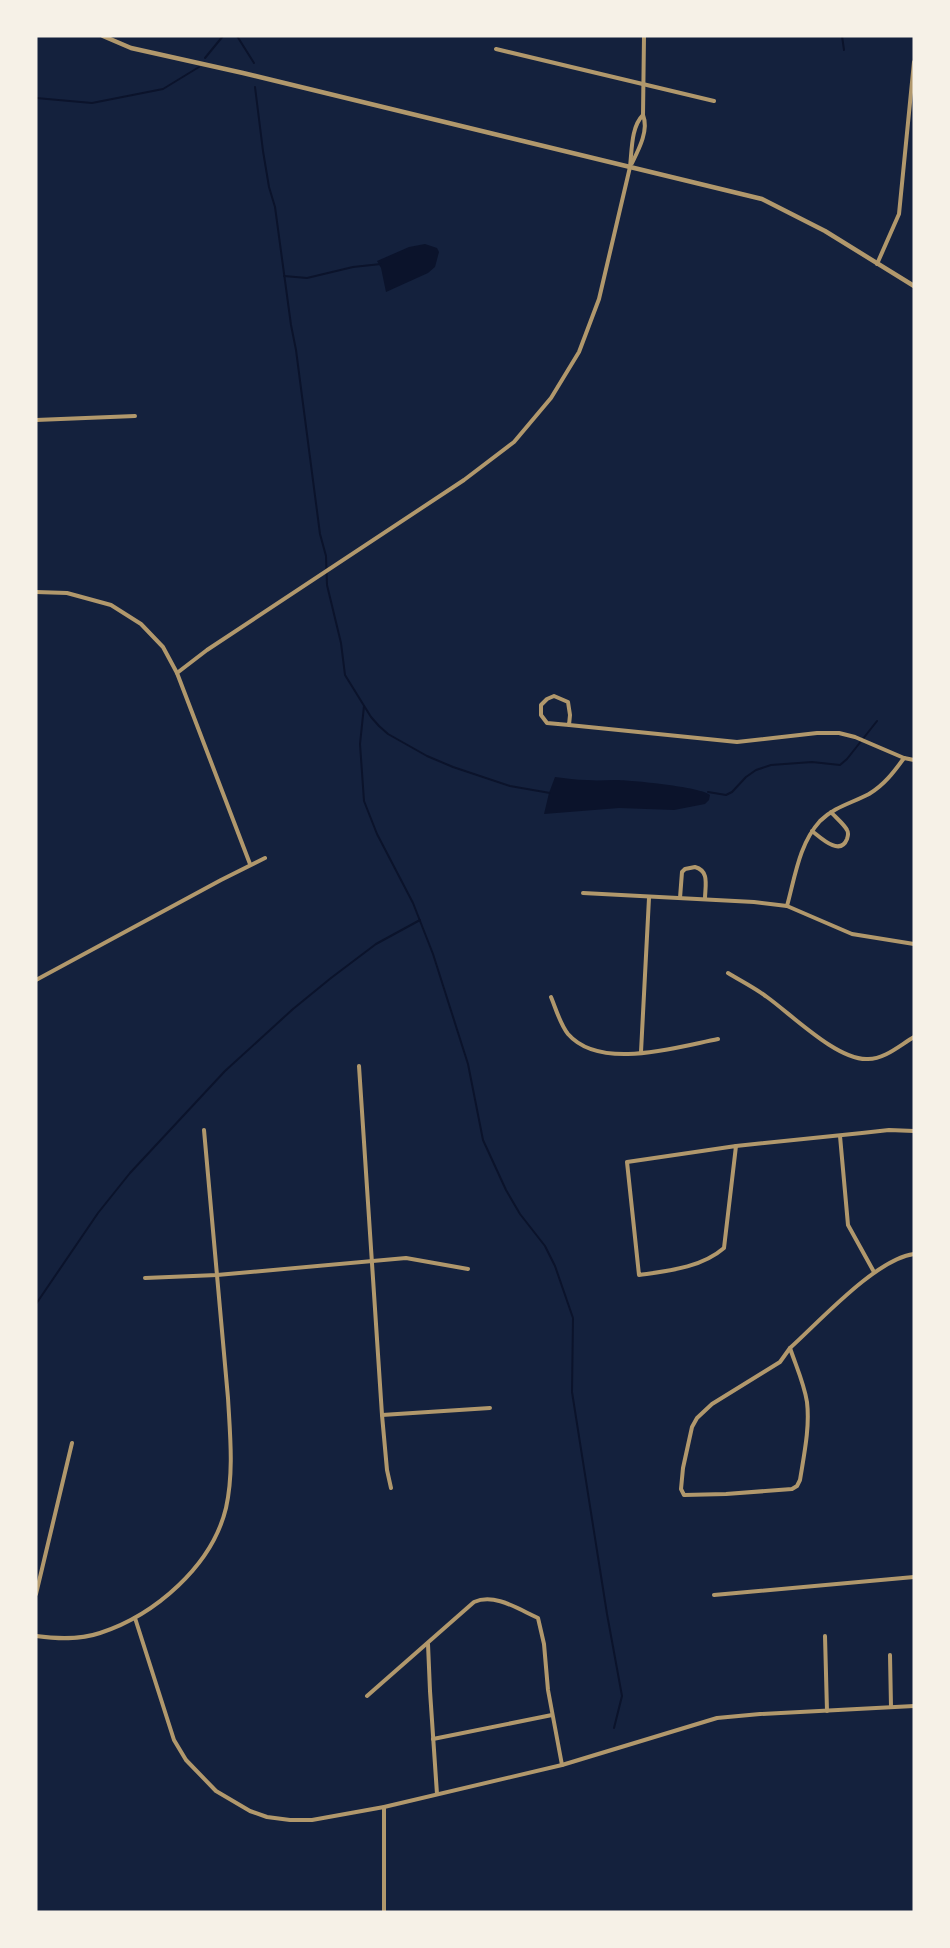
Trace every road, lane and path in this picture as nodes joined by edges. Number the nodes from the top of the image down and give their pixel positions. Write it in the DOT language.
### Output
graph roads {
  1 [pos="103,36"];
  2 [pos="644,36"];
  3 [pos="496,49"];
  4 [pos="914,62"];
  5 [pos="644,85"];
  6 [pos="714,101"];
  7 [pos="644,115"];
  8 [pos="630,167"];
  9 [pos="877,264"];
  10 [pos="914,286"];
  11 [pos="135,416"];
  12 [pos="36,420"];
  13 [pos="36,592"];
  14 [pos="177,673"];
  15 [pos="569,725"];
  16 [pos="903,758"];
  17 [pos="914,760"];
  18 [pos="831,812"];
  19 [pos="812,831"];
  20 [pos="265,858"];
  21 [pos="250,864"];
  22 [pos="583,893"];
  23 [pos="680,897"];
  24 [pos="649,898"];
  25 [pos="705,899"];
  26 [pos="787,906"];
  27 [pos="914,944"];
  28 [pos="728,974"];
  29 [pos="36,980"];
  30 [pos="551,997"];
  31 [pos="914,1037"];
  32 [pos="718,1039"];
  33 [pos="641,1052"];
  34 [pos="359,1066"];
  35 [pos="204,1130"];
  36 [pos="914,1131"];
  37 [pos="840,1136"];
  38 [pos="736,1146"];
  39 [pos="914,1254"];
  40 [pos="371,1260"];
  41 [pos="468,1269"];
  42 [pos="874,1272"];
  43 [pos="217,1275"];
  44 [pos="145,1278"];
  45 [pos="790,1348"];
  46 [pos="490,1408"];
  47 [pos="382,1415"];
  48 [pos="72,1443"];
  49 [pos="391,1488"];
  50 [pos="914,1577"];
  51 [pos="36,1594"];
  52 [pos="714,1595"];
  53 [pos="135,1618"];
  54 [pos="36,1636"];
  55 [pos="825,1636"];
  56 [pos="428,1644"];
  57 [pos="890,1655"];
  58 [pos="367,1696"];
  59 [pos="914,1706"];
  60 [pos="891,1707"];
  61 [pos="827,1711"];
  62 [pos="552,1715"];
  63 [pos="433,1739"];
  64 [pos="562,1765"];
  65 [pos="437,1794"];
  66 [pos="384,1807"];
  67 [pos="384,1912"];
  1 -- 8 [label="street"];
  2 -- 5 [label="street"];
  3 -- 5 [label="street"];
  4 -- 9 [label="street"];
  5 -- 6 [label="street"];
  5 -- 7 [label="street"];
  7 -- 8 [label="street"];
  7 -- 8 [label="street"];
  8 -- 9 [label="street"];
  8 -- 14 [label="street"];
  9 -- 10 [label="street"];
  11 -- 12 [label="street"];
  13 -- 14 [label="street"];
  14 -- 21 [label="street"];
  15 -- 15 [label="street"];
  15 -- 16 [label="street"];
  16 -- 17 [label="street"];
  16 -- 18 [label="street"];
  18 -- 19 [label="street"];
  18 -- 19 [label="street"];
  19 -- 26 [label="street"];
  20 -- 21 [label="street"];
  21 -- 29 [label="street"];
  22 -- 24 [label="street"];
  23 -- 24 [label="street"];
  23 -- 25 [label="street"];
  23 -- 25 [label="street"];
  24 -- 33 [label="street"];
  25 -- 26 [label="street"];
  26 -- 27 [label="street"];
  28 -- 31 [label="street"];
  30 -- 33 [label="street"];
  32 -- 33 [label="street"];
  34 -- 40 [label="street"];
  35 -- 43 [label="street"];
  36 -- 37 [label="street"];
  37 -- 38 [label="street"];
  37 -- 42 [label="street"];
  38 -- 38 [label="street"];
  39 -- 42 [label="street"];
  40 -- 41 [label="street"];
  40 -- 43 [label="street"];
  40 -- 47 [label="street"];
  42 -- 45 [label="street"];
  43 -- 44 [label="street"];
  43 -- 53 [label="street"];
  45 -- 45 [label="street"];
  46 -- 47 [label="street"];
  47 -- 49 [label="street"];
  48 -- 51 [label="street"];
  50 -- 52 [label="street"];
  53 -- 54 [label="street"];
  53 -- 66 [label="street"];
  55 -- 61 [label="street"];
  56 -- 58 [label="street"];
  56 -- 62 [label="street"];
  56 -- 63 [label="street"];
  57 -- 60 [label="street"];
  59 -- 60 [label="street"];
  60 -- 61 [label="street"];
  61 -- 64 [label="street"];
  62 -- 63 [label="street"];
  62 -- 64 [label="street"];
  63 -- 65 [label="street"];
  64 -- 65 [label="street"];
  65 -- 66 [label="street"];
  66 -- 67 [label="street"];
}
